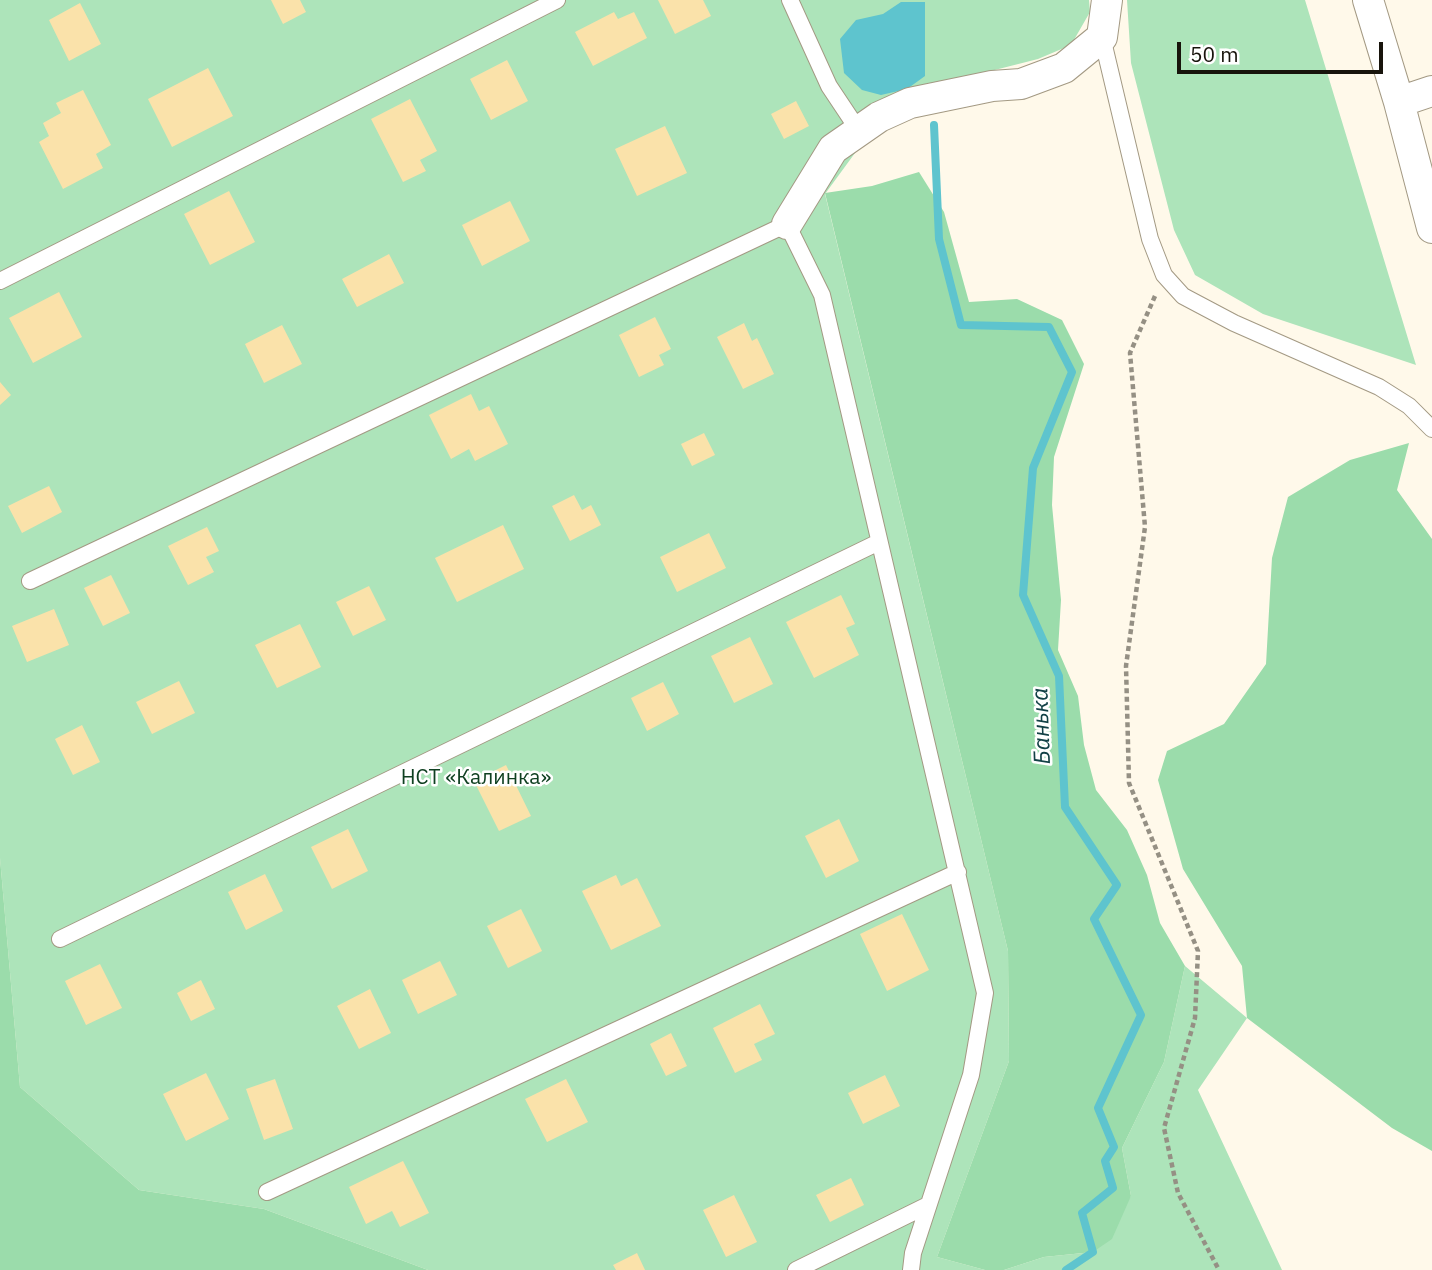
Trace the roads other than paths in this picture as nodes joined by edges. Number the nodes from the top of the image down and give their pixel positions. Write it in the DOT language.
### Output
graph roads {
  1 [pos="557,0"];
  2 [pos="790,0"];
  3 [pos="1107,0"];
  4 [pos="1367,0"];
  5 [pos="1102,37"];
  6 [pos="1432,91"];
  7 [pos="1399,102"];
  8 [pos="859,131"];
  9 [pos="1430,222"];
  10 [pos="787,224"];
  11 [pos="0,281"];
  12 [pos="1432,429"];
  13 [pos="879,542"];
  14 [pos="30,581"];
  15 [pos="958,872"];
  16 [pos="60,939"];
  17 [pos="267,1192"];
  18 [pos="929,1205"];
  19 [pos="796,1270"];
  20 [pos="911,1270"];
  1 -- 11 [label="lane"];
  2 -- 8 [label="lane"];
  3 -- 5 [label="street"];
  4 -- 7 [label="street"];
  5 -- 8 [label="street"];
  5 -- 12 [label="lane"];
  6 -- 7 [label="street"];
  7 -- 9 [label="street"];
  8 -- 10 [label="street"];
  10 -- 13 [label="lane"];
  10 -- 14 [label="lane"];
  13 -- 15 [label="lane"];
  13 -- 16 [label="lane"];
  15 -- 17 [label="lane"];
  15 -- 18 [label="lane"];
  18 -- 19 [label="lane"];
  18 -- 20 [label="lane"];
}
